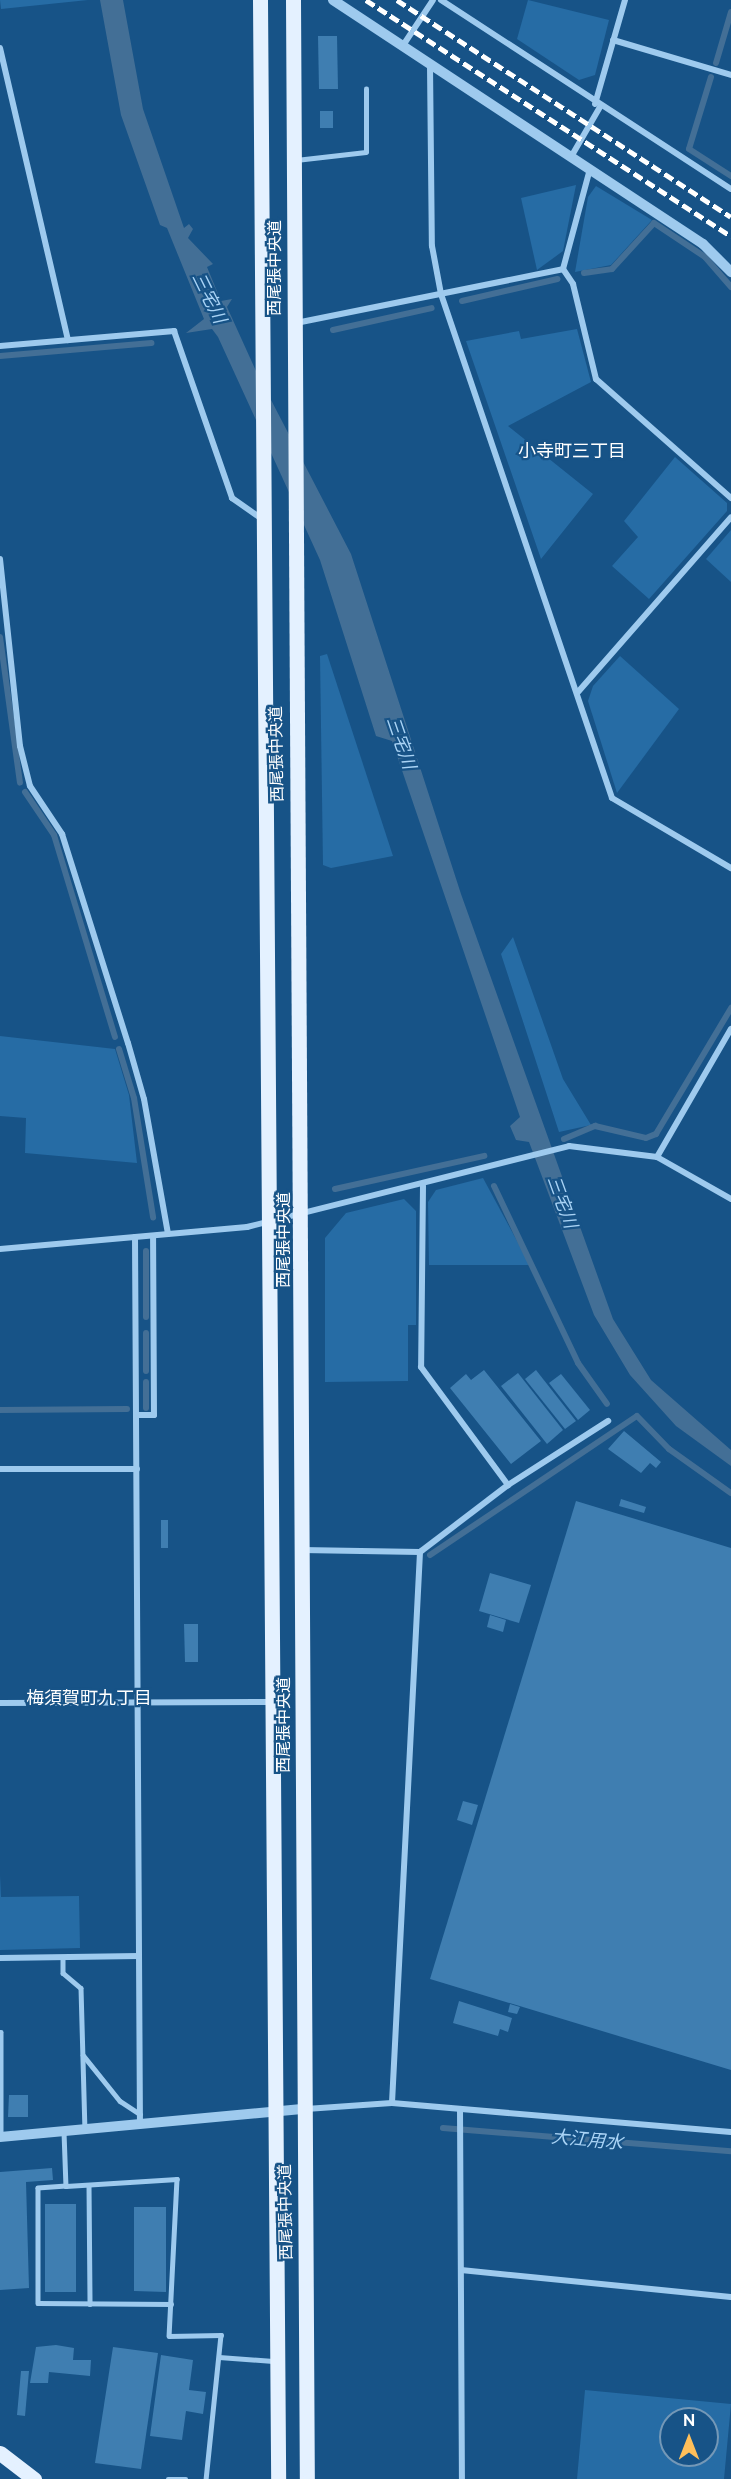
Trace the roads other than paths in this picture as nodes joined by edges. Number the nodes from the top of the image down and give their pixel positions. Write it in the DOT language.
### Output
graph roads {
  1 [pos="260,0"];
  2 [pos="293,0"];
  3 [pos="333,0"];
  4 [pos="433,0"];
  5 [pos="441,0"];
  6 [pos="625,0"];
  7 [pos="613,40"];
  8 [pos="402,47"];
  9 [pos="0,48"];
  10 [pos="430,66"];
  11 [pos="731,75"];
  12 [pos="366,89"];
  13 [pos="598,106"];
  14 [pos="571,157"];
  15 [pos="293,160"];
  16 [pos="590,170"];
  17 [pos="731,189"];
  18 [pos="563,269"];
  19 [pos="731,272"];
  20 [pos="441,294"];
  21 [pos="293,324"];
  22 [pos="68,340"];
  23 [pos="0,346"];
  24 [pos="731,498"];
  25 [pos="731,517"];
  26 [pos="261,518"];
  27 [pos="0,559"];
  28 [pos="578,692"];
  29 [pos="731,868"];
  30 [pos="731,1029"];
  31 [pos="657,1157"];
  32 [pos="423,1186"];
  33 [pos="731,1199"];
  34 [pos="302,1214"];
  35 [pos="271,1222"];
  36 [pos="168,1234"];
  37 [pos="153,1236"];
  38 [pos="135,1237"];
  39 [pos="0,1249"];
  40 [pos="136,1415"];
  41 [pos="608,1420"];
  42 [pos="0,1469"];
  43 [pos="136,1469"];
  44 [pos="508,1485"];
  45 [pos="302,1550"];
  46 [pos="420,1552"];
  47 [pos="138,1702"];
  48 [pos="274,1702"];
  49 [pos="0,1703"];
  50 [pos="139,1956"];
  51 [pos="63,1957"];
  52 [pos="0,1958"];
  53 [pos="1,2032"];
  54 [pos="83,2055"];
  55 [pos="392,2103"];
  56 [pos="302,2109"];
  57 [pos="460,2109"];
  58 [pos="277,2111"];
  59 [pos="140,2114"];
  60 [pos="140,2126"];
  61 [pos="85,2130"];
  62 [pos="64,2132"];
  63 [pos="731,2133"];
  64 [pos="1,2137"];
  65 [pos="89,2185"];
  66 [pos="66,2186"];
  67 [pos="461,2270"];
  68 [pos="731,2297"];
  69 [pos="90,2304"];
  70 [pos="171,2304"];
  71 [pos="219,2357"];
  72 [pos="277,2362"];
  73 [pos="0,2454"];
  74 [pos="34,2479"];
  75 [pos="168,2479"];
  76 [pos="186,2479"];
  77 [pos="206,2479"];
  78 [pos="278,2479"];
  79 [pos="307,2479"];
  80 [pos="462,2479"];
  1 -- 26 [label="main road, 西尾張中央道"];
  2 -- 15 [label="main road, 西尾張中央道"];
  3 -- 8 [label="street"];
  4 -- 8 [label="street"];
  5 -- 13 [label="street"];
  6 -- 7 [label="street"];
  7 -- 11 [label="street"];
  7 -- 13 [label="street"];
  8 -- 10 [label="street"];
  9 -- 22 [label="street"];
  10 -- 14 [label="street"];
  10 -- 20 [label="street"];
  12 -- 15 [label="lane"];
  13 -- 14 [label="street"];
  13 -- 17 [label="street"];
  14 -- 16 [label="street"];
  15 -- 21 [label="main road, 西尾張中央道"];
  16 -- 18 [label="street"];
  16 -- 19 [label="street"];
  18 -- 20 [label="street"];
  18 -- 24 [label="street"];
  20 -- 21 [label="street"];
  20 -- 28 [label="street"];
  21 -- 34 [label="main road, 西尾張中央道"];
  22 -- 23 [label="street"];
  22 -- 26 [label="street"];
  25 -- 28 [label="street"];
  26 -- 35 [label="main road, 西尾張中央道"];
  27 -- 36 [label="street"];
  28 -- 29 [label="street"];
  30 -- 31 [label="street"];
  31 -- 32 [label="street"];
  31 -- 33 [label="street"];
  32 -- 34 [label="street"];
  32 -- 44 [label="street"];
  34 -- 35 [label="street"];
  34 -- 45 [label="main road, 西尾張中央道"];
  35 -- 36 [label="street"];
  35 -- 48 [label="main road, 西尾張中央道"];
  36 -- 37 [label="street"];
  37 -- 38 [label="street"];
  37 -- 40 [label="street"];
  38 -- 39 [label="street"];
  38 -- 40 [label="street"];
  40 -- 43 [label="street"];
  41 -- 44 [label="street"];
  42 -- 43 [label="street"];
  43 -- 47 [label="street"];
  44 -- 46 [label="street"];
  45 -- 46 [label="street"];
  45 -- 56 [label="main road, 西尾張中央道"];
  46 -- 55 [label="street"];
  47 -- 48 [label="street"];
  47 -- 49 [label="street"];
  47 -- 50 [label="street"];
  48 -- 58 [label="main road, 西尾張中央道"];
  50 -- 51 [label="street"];
  50 -- 59 [label="street"];
  51 -- 52 [label="street"];
  51 -- 54 [label="lane"];
  53 -- 64 [label="lane"];
  54 -- 59 [label="lane"];
  54 -- 61 [label="lane"];
  55 -- 56 [label="street"];
  55 -- 57 [label="street"];
  56 -- 58 [label="street"];
  56 -- 79 [label="main road, 西尾張中央道"];
  57 -- 63 [label="street"];
  57 -- 67 [label="street"];
  58 -- 60 [label="street"];
  58 -- 72 [label="main road, 西尾張中央道"];
  59 -- 60 [label="street"];
  60 -- 61 [label="street"];
  61 -- 62 [label="street"];
  62 -- 64 [label="street"];
  62 -- 66 [label="lane"];
  65 -- 66 [label="lane"];
  65 -- 69 [label="lane"];
  65 -- 70 [label="lane"];
  66 -- 69 [label="lane"];
  67 -- 68 [label="street"];
  67 -- 80 [label="street"];
  69 -- 70 [label="lane"];
  70 -- 71 [label="lane"];
  71 -- 72 [label="lane"];
  71 -- 77 [label="lane"];
  72 -- 78 [label="main road, 西尾張中央道"];
  73 -- 74 [label="main road"];
  75 -- 76 [label="lane"];
}
